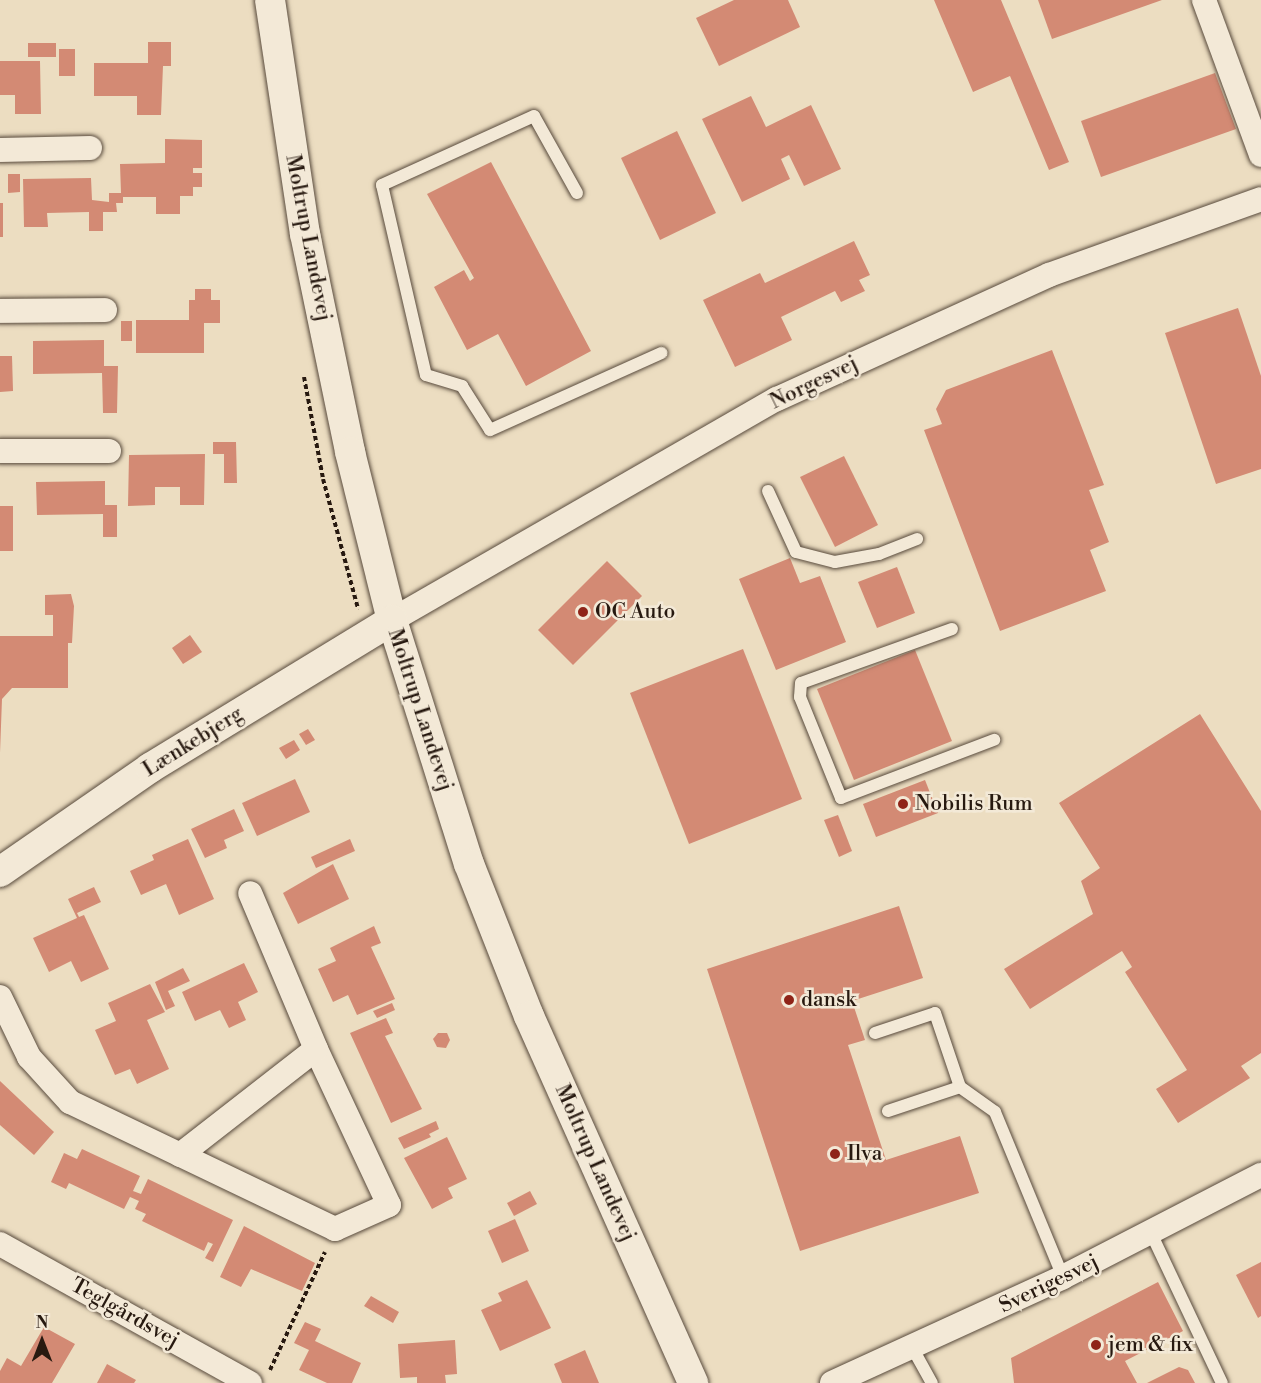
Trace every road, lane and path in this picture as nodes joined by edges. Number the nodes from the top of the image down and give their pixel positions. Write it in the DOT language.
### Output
graph roads {
  1 [pos="270,0"];
  2 [pos="1204,0"];
  3 [pos="90,148"];
  4 [pos="0,150"];
  5 [pos="1261,155"];
  6 [pos="577,193"];
  7 [pos="1261,199"];
  8 [pos="105,310"];
  9 [pos="0,311"];
  10 [pos="661,353"];
  11 [pos="0,452"];
  12 [pos="109,452"];
  13 [pos="768,491"];
  14 [pos="917,539"];
  15 [pos="392,620"];
  16 [pos="952,629"];
  17 [pos="994,740"];
  18 [pos="0,872"];
  19 [pos="250,892"];
  20 [pos="0,997"];
  21 [pos="875,1033"];
  22 [pos="316,1049"];
  23 [pos="960,1087"];
  24 [pos="888,1111"];
  25 [pos="180,1155"];
  26 [pos="1261,1175"];
  27 [pos="335,1229"];
  28 [pos="1151,1233"];
  29 [pos="0,1244"];
  30 [pos="1063,1277"];
  31 [pos="914,1349"];
  32 [pos="259,1378"];
  33 [pos="693,1383"];
  34 [pos="832,1383"];
  35 [pos="932,1383"];
  36 [pos="1222,1383"];
  1 -- 15 [label="street, Moltrup Landevej"];
  2 -- 5 [label="street"];
  3 -- 4 [label="street"];
  6 -- 10 [label="lane"];
  7 -- 15 [label="street, Norgesvej"];
  8 -- 9 [label="street"];
  11 -- 12 [label="street"];
  13 -- 14 [label="lane"];
  15 -- 18 [label="street, Lænkebjerg"];
  15 -- 33 [label="street, Moltrup Landevej"];
  16 -- 17 [label="lane"];
  19 -- 22 [label="street"];
  20 -- 25 [label="street"];
  21 -- 23 [label="lane"];
  22 -- 25 [label="street"];
  22 -- 27 [label="street"];
  23 -- 24 [label="lane"];
  23 -- 30 [label="lane"];
  25 -- 27 [label="street"];
  26 -- 28 [label="street, Sverigesvej"];
  27 -- 32 [label="path"];
  28 -- 30 [label="street, Sverigesvej"];
  28 -- 36 [label="lane"];
  29 -- 32 [label="street, Teglgårdsvej"];
  30 -- 31 [label="street, Sverigesvej"];
  31 -- 34 [label="street, Sverigesvej"];
  31 -- 35 [label="lane"];
}
